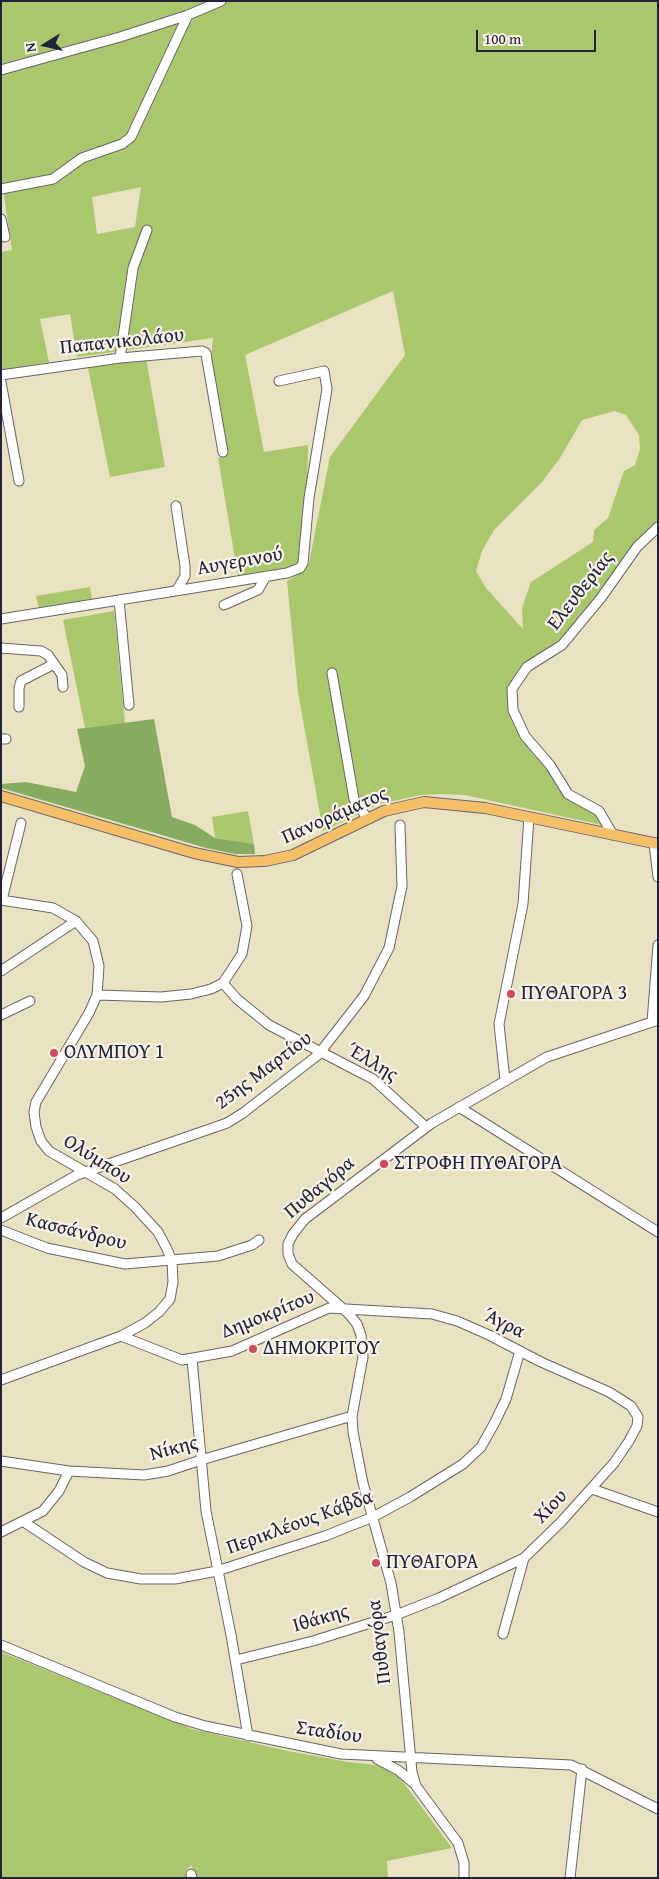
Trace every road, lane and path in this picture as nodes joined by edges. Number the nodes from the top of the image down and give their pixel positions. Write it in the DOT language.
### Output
graph roads {
  1 [pos="221,1"];
  2 [pos="188,15"];
  3 [pos="1,70"];
  4 [pos="1,188"];
  5 [pos="1,219"];
  6 [pos="147,230"];
  7 [pos="5,237"];
  8 [pos="120,358"];
  9 [pos="1,375"];
  10 [pos="279,381"];
  11 [pos="1,382"];
  12 [pos="223,452"];
  13 [pos="19,481"];
  14 [pos="176,506"];
  15 [pos="658,528"];
  16 [pos="266,576"];
  17 [pos="178,590"];
  18 [pos="119,600"];
  19 [pos="224,604"];
  20 [pos="1,619"];
  21 [pos="1,648"];
  22 [pos="54,664"];
  23 [pos="332,673"];
  24 [pos="63,687"];
  25 [pos="129,705"];
  26 [pos="20,707"];
  27 [pos="1,796"];
  28 [pos="529,817"];
  29 [pos="367,818"];
  30 [pos="20,823"];
  31 [pos="400,825"];
  32 [pos="613,834"];
  33 [pos="656,844"];
  34 [pos="237,874"];
  35 [pos="658,877"];
  36 [pos="2,900"];
  37 [pos="76,921"];
  38 [pos="658,945"];
  39 [pos="1,971"];
  40 [pos="223,983"];
  41 [pos="96,995"];
  42 [pos="30,1001"];
  43 [pos="1,1015"];
  44 [pos="655,1021"];
  45 [pos="321,1053"];
  46 [pos="506,1080"];
  47 [pos="459,1107"];
  48 [pos="426,1127"];
  49 [pos="86,1172"];
  50 [pos="1,1218"];
  51 [pos="1,1230"];
  52 [pos="658,1232"];
  53 [pos="259,1240"];
  54 [pos="172,1261"];
  55 [pos="344,1309"];
  56 [pos="121,1336"];
  57 [pos="520,1352"];
  58 [pos="192,1359"];
  59 [pos="1,1380"];
  60 [pos="636,1412"];
  61 [pos="352,1416"];
  62 [pos="201,1460"];
  63 [pos="1,1461"];
  64 [pos="69,1471"];
  65 [pos="592,1489"];
  66 [pos="658,1512"];
  67 [pos="373,1517"];
  68 [pos="24,1522"];
  69 [pos="1,1532"];
  70 [pos="524,1558"];
  71 [pos="217,1571"];
  72 [pos="396,1615"];
  73 [pos="503,1634"];
  74 [pos="1,1645"];
  75 [pos="236,1660"];
  76 [pos="248,1736"];
  77 [pos="369,1756"];
  78 [pos="410,1757"];
  79 [pos="582,1769"];
  80 [pos="416,1786"];
  81 [pos="658,1809"];
  82 [pos="464,1878"];
  83 [pos="570,1878"];
  1 -- 2 [label="street"];
  2 -- 3 [label="street"];
  2 -- 4 [label="street"];
  5 -- 7 [label="street"];
  6 -- 8 [label="street"];
  8 -- 9 [label="street, Παπανικολάου"];
  8 -- 12 [label="street, Παπανικολάου"];
  10 -- 16 [label="street, Αυγερινού"];
  11 -- 13 [label="street"];
  14 -- 17 [label="street"];
  15 -- 32 [label="street, Ελευθερίας"];
  16 -- 17 [label="street, Αυγερινού"];
  16 -- 19 [label="street"];
  17 -- 18 [label="street, Αυγερινού"];
  18 -- 20 [label="street, Αυγερινού"];
  18 -- 25 [label="street"];
  21 -- 22 [label="street"];
  22 -- 24 [label="street"];
  22 -- 26 [label="street"];
  23 -- 29 [label="street"];
  27 -- 29 [label="main road, Πανοράματος"];
  28 -- 29 [label="main road, Πανοράματος"];
  28 -- 32 [label="main road, Πανοράματος"];
  28 -- 46 [label="street"];
  30 -- 36 [label="street"];
  31 -- 45 [label="street, 25ης Μαρτίου"];
  32 -- 33 [label="main road, Πανοράματος"];
  33 -- 35 [label="street"];
  34 -- 40 [label="street"];
  36 -- 37 [label="street, Ολύμπου"];
  37 -- 39 [label="street"];
  37 -- 41 [label="street, Ολύμπου"];
  38 -- 44 [label="street"];
  40 -- 41 [label="street"];
  40 -- 45 [label="street, Έλλης"];
  41 -- 49 [label="street, Ολύμπου"];
  42 -- 43 [label="street"];
  44 -- 46 [label="street, Πυθαγόρα"];
  45 -- 48 [label="street, Έλλης"];
  45 -- 49 [label="street, 25ης Μαρτίου"];
  46 -- 47 [label="street, Πυθαγόρα"];
  47 -- 48 [label="street, Πυθαγόρα"];
  47 -- 52 [label="street"];
  48 -- 55 [label="street, Πυθαγόρα"];
  49 -- 50 [label="street, 25ης Μαρτίου"];
  49 -- 54 [label="street, Ολύμπου"];
  51 -- 54 [label="street, Κασσάνδρου"];
  53 -- 54 [label="street, Κασσάνδρου"];
  54 -- 56 [label="street, Ολύμπου"];
  55 -- 57 [label="street, Άγρα"];
  55 -- 58 [label="street, Δημοκρίτου"];
  55 -- 61 [label="street, Πυθαγόρα"];
  56 -- 58 [label="street, Δημοκρίτου"];
  56 -- 59 [label="street, Ολύμπου"];
  57 -- 60 [label="street, Άγρα"];
  57 -- 67 [label="street, Περικλέους Κάβδα"];
  58 -- 62 [label="street"];
  60 -- 65 [label="street, Χίου"];
  61 -- 62 [label="street, Νίκης"];
  61 -- 67 [label="street, Πυθαγόρα"];
  62 -- 64 [label="street, Νίκης"];
  62 -- 71 [label="street"];
  63 -- 64 [label="street, Νίκης"];
  64 -- 68 [label="street"];
  65 -- 66 [label="street"];
  65 -- 70 [label="street, Χίου"];
  67 -- 71 [label="street, Περικλέους Κάβδα"];
  67 -- 72 [label="street, Πυθαγόρα"];
  68 -- 69 [label="street"];
  68 -- 71 [label="street, Περικλέους Κάβδα"];
  70 -- 72 [label="street, Ιθάκης"];
  70 -- 73 [label="street"];
  71 -- 75 [label="street"];
  72 -- 75 [label="street, Ιθάκης"];
  72 -- 78 [label="street, Πυθαγόρα"];
  74 -- 76 [label="street, Σταδίου"];
  75 -- 76 [label="street"];
  76 -- 77 [label="street, Σταδίου"];
  77 -- 78 [label="street, Σταδίου"];
  77 -- 80 [label="street"];
  78 -- 79 [label="street, Σταδίου"];
  78 -- 80 [label="street, Πυθαγόρα"];
  79 -- 81 [label="street, Σταδίου"];
  79 -- 83 [label="street"];
  80 -- 82 [label="street, Πυθαγόρα"];
}
